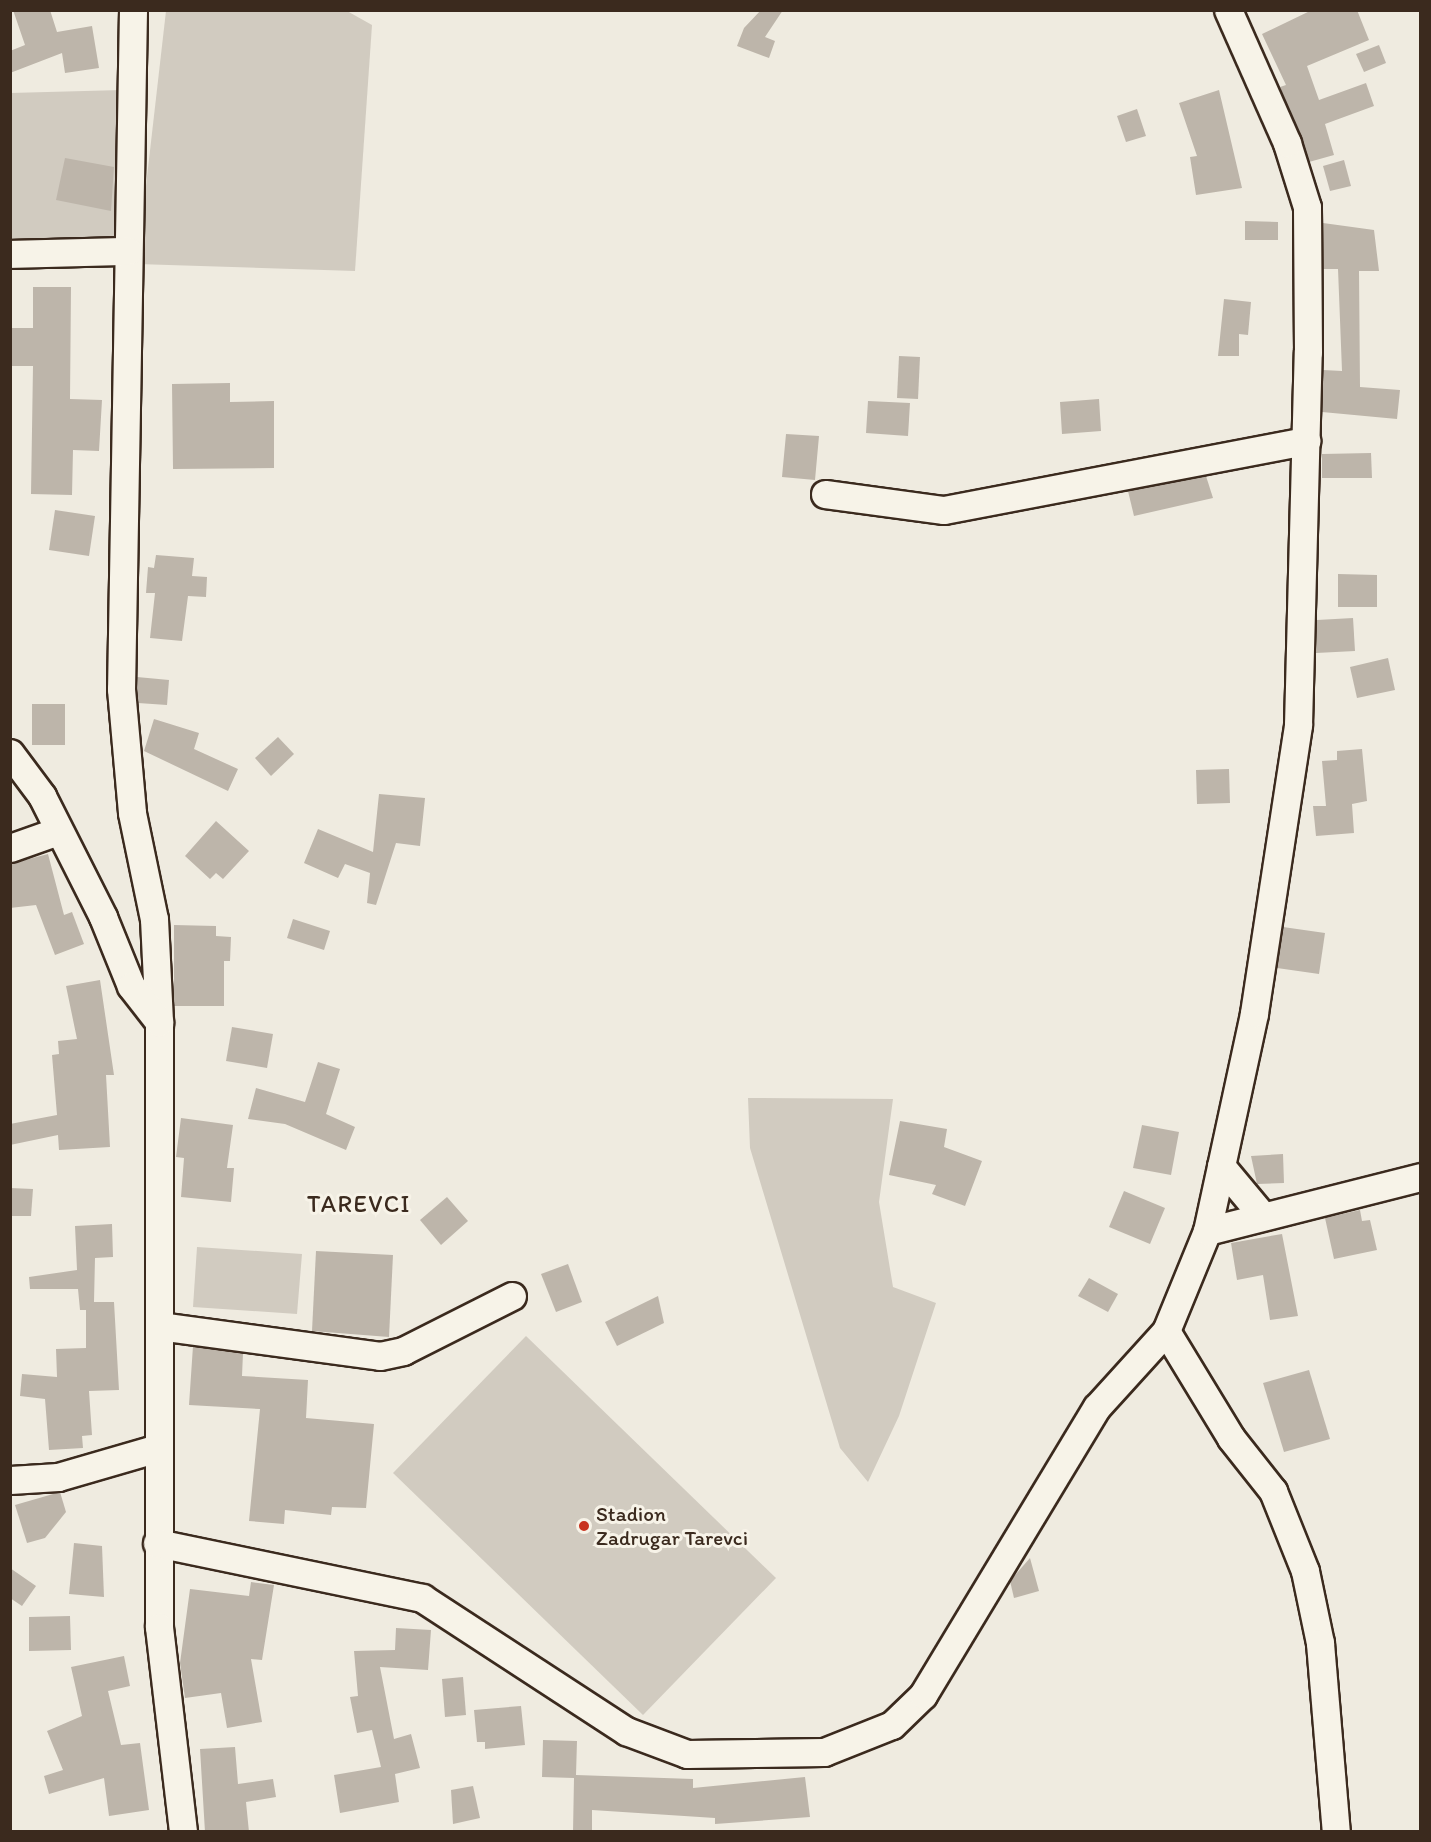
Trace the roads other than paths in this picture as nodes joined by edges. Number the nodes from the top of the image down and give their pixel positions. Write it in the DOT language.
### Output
graph roads {
  1 [pos="132,10"];
  2 [pos="1228,10"];
  3 [pos="128,251"];
  4 [pos="10,254"];
  5 [pos="1306,441"];
  6 [pos="825,494"];
  7 [pos="10,753"];
  8 [pos="58,831"];
  9 [pos="10,848"];
  10 [pos="159,1022"];
  11 [pos="1221,1166"];
  12 [pos="1420,1177"];
  13 [pos="1262,1215"];
  14 [pos="1207,1231"];
  15 [pos="512,1296"];
  16 [pos="159,1326"];
  17 [pos="1166,1331"];
  18 [pos="158,1448"];
  19 [pos="10,1480"];
  20 [pos="157,1543"];
  21 [pos="183,1832"];
  22 [pos="1336,1832"];
  1 -- 3 [label="street"];
  2 -- 5 [label="street"];
  3 -- 4 [label="street"];
  3 -- 10 [label="street"];
  5 -- 6 [label="street"];
  5 -- 11 [label="street"];
  7 -- 8 [label="street"];
  8 -- 9 [label="street"];
  8 -- 10 [label="street"];
  10 -- 16 [label="street"];
  11 -- 13 [label="street"];
  11 -- 14 [label="street"];
  12 -- 13 [label="street"];
  13 -- 14 [label="street"];
  14 -- 17 [label="street"];
  15 -- 16 [label="street"];
  16 -- 18 [label="street"];
  17 -- 20 [label="street"];
  17 -- 22 [label="street"];
  18 -- 19 [label="street"];
  18 -- 20 [label="street"];
  20 -- 21 [label="street"];
}
